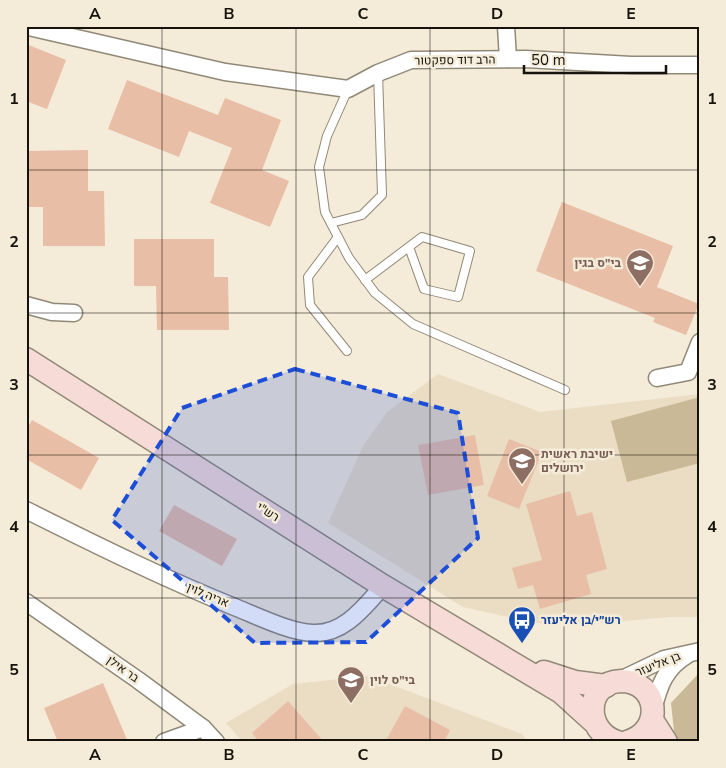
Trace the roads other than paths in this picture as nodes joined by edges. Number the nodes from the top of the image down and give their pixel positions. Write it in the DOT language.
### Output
graph roads {
  1 [pos="506,26"];
  2 [pos="33,28"];
  3 [pos="508,59"];
  4 [pos="700,65"];
  5 [pos="378,74"];
  6 [pos="348,89"];
  7 [pos="331,224"];
  8 [pos="338,237"];
  9 [pos="409,247"];
  10 [pos="365,280"];
  11 [pos="26,305"];
  12 [pos="74,313"];
  13 [pos="700,342"];
  14 [pos="347,351"];
  15 [pos="26,359"];
  16 [pos="657,378"];
  17 [pos="565,390"];
  18 [pos="26,510"];
  19 [pos="383,586"];
  20 [pos="26,602"];
  21 [pos="42,613"];
  22 [pos="26,620"];
  23 [pos="700,651"];
  24 [pos="512,662"];
  25 [pos="612,684"];
  26 [pos="653,715"];
  27 [pos="593,721"];
  28 [pos="203,728"];
  29 [pos="164,742"];
  30 [pos="216,742"];
  31 [pos="617,742"];
  32 [pos="627,742"];
  33 [pos="666,742"];
  1 -- 3 [label="street"];
  2 -- 6 [label="street"];
  3 -- 4 [label="street, הרב דוד ספקטור"];
  3 -- 5 [label="street, הרב דוד ספקטור"];
  5 -- 6 [label="street, הרב דוד ספקטור"];
  5 -- 7 [label="lane"];
  6 -- 7 [label="lane"];
  7 -- 8 [label="lane"];
  8 -- 10 [label="lane"];
  8 -- 14 [label="lane"];
  9 -- 9 [label="lane"];
  9 -- 10 [label="lane"];
  10 -- 17 [label="lane"];
  11 -- 12 [label="street"];
  13 -- 16 [label="street"];
  15 -- 19 [label="street, רש\"י"];
  18 -- 19 [label="street, אריה לוין"];
  19 -- 24 [label="street, רש\"י"];
  20 -- 21 [label="street, בר אילן"];
  21 -- 22 [label="street"];
  21 -- 28 [label="street, בר אילן"];
  23 -- 25 [label="street, בן אליעזר"];
  23 -- 26 [label="street, בן אליעזר"];
  24 -- 25 [label="street, רש\"י"];
  24 -- 27 [label="street, רש\"י"];
  25 -- 26 [label="street, רש\"י"];
  25 -- 27 [label="street"];
  26 -- 32 [label="street"];
  26 -- 33 [label="street"];
  27 -- 31 [label="street, רש\"י"];
  28 -- 29 [label="street"];
  28 -- 30 [label="street, בר אילן"];
}
